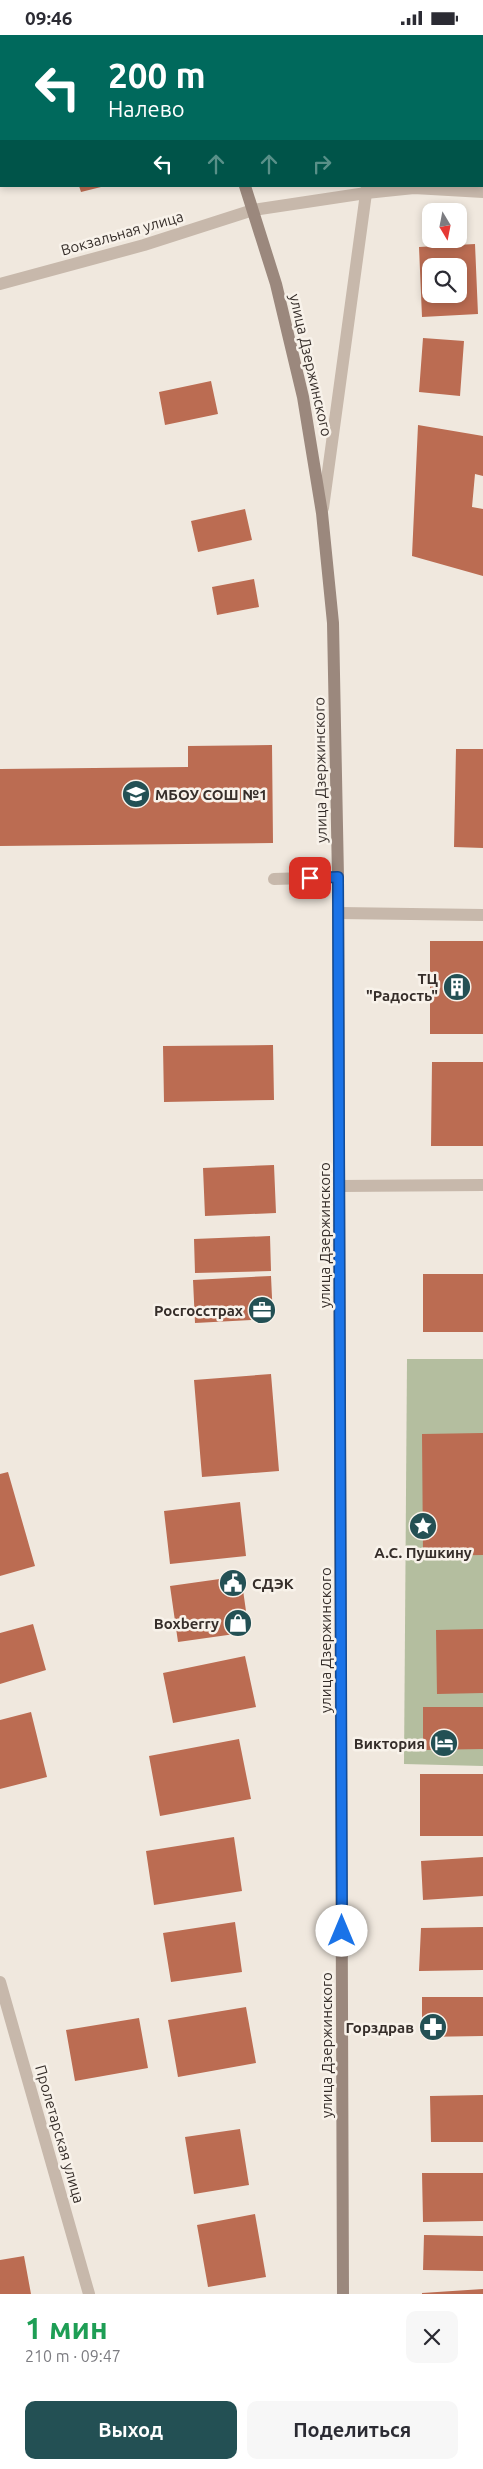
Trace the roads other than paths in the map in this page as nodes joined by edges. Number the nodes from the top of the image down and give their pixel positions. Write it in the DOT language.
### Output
graph roads {
  1 [pos="245,187"];
  2 [pos="366,190"];
  3 [pos="483,192"];
  4 [pos="253,210"];
  5 [pos="0,284"];
  6 [pos="322,513"];
  7 [pos="338,877"];
  8 [pos="274,879"];
  9 [pos="338,913"];
  10 [pos="483,915"];
  11 [pos="483,1185"];
  12 [pos="340,1186"];
  13 [pos="0,1982"];
  14 [pos="89,2294"];
  15 [pos="343,2294"];
  1 -- 4 [label="main road, улица Дзержинского"];
  2 -- 3 [label="street, Вокзальная улица"];
  2 -- 4 [label="street, Вокзальная улица"];
  2 -- 6 [label="street"];
  4 -- 5 [label="street, Вокзальная улица"];
  4 -- 6 [label="main road, улица Дзержинского"];
  6 -- 7 [label="main road, улица Дзержинского"];
  7 -- 8 [label="street"];
  7 -- 9 [label="main road, улица Дзержинского"];
  9 -- 10 [label="street"];
  9 -- 12 [label="main road, улица Дзержинского"];
  11 -- 12 [label="street"];
  12 -- 15 [label="main road, улица Дзержинского"];
  13 -- 14 [label="street, Пролетарская улица"];
}
